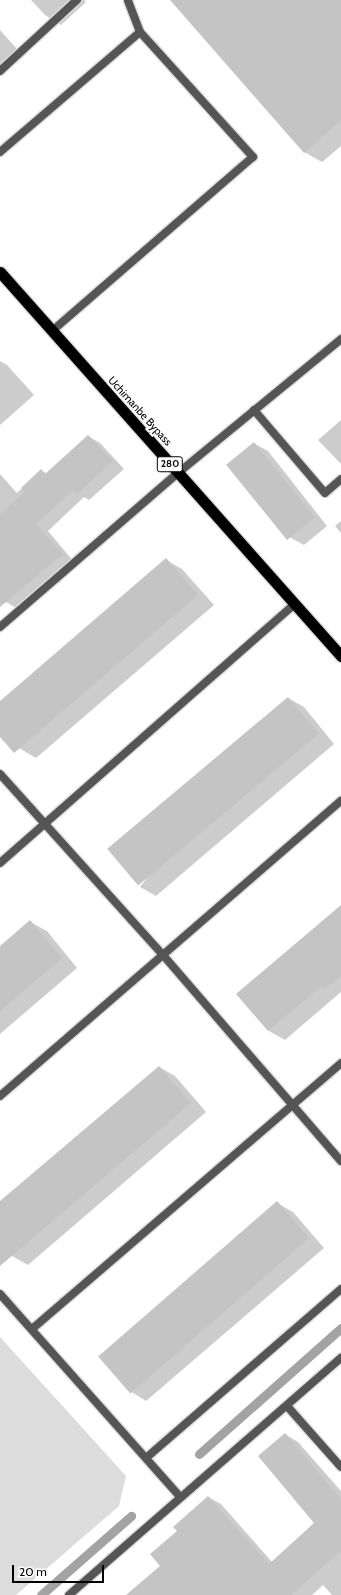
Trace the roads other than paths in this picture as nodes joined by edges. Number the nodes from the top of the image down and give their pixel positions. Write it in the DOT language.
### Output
graph roads {
  1 [pos="76,0"];
  2 [pos="128,0"];
  3 [pos="140,32"];
  4 [pos="0,71"];
  5 [pos="0,152"];
  6 [pos="0,272"];
  7 [pos="52,331"];
  8 [pos="341,339"];
  9 [pos="254,410"];
  10 [pos="178,473"];
  11 [pos="341,480"];
  12 [pos="295,604"];
  13 [pos="0,627"];
  14 [pos="341,656"];
  15 [pos="0,774"];
  16 [pos="341,801"];
  17 [pos="45,824"];
  18 [pos="0,863"];
  19 [pos="163,955"];
  20 [pos="341,1063"];
  21 [pos="0,1096"];
  22 [pos="293,1105"];
  23 [pos="341,1161"];
  24 [pos="341,1289"];
  25 [pos="0,1294"];
  26 [pos="32,1329"];
  27 [pos="341,1358"];
  28 [pos="287,1406"];
  29 [pos="146,1458"];
  30 [pos="341,1467"];
  31 [pos="180,1497"];
  32 [pos="69,1595"];
  1 -- 4 [label="street"];
  2 -- 3 [label="street"];
  3 -- 5 [label="street"];
  3 -- 7 [label="street"];
  6 -- 7 [label="highway, Uchimanbe Bypass / 280"];
  7 -- 10 [label="highway, Uchimanbe Bypass / 280"];
  8 -- 9 [label="street"];
  9 -- 10 [label="street"];
  9 -- 11 [label="street"];
  10 -- 12 [label="highway, Uchimanbe Bypass / 280"];
  10 -- 13 [label="street"];
  12 -- 14 [label="highway, Uchimanbe Bypass / 280"];
  12 -- 17 [label="street"];
  15 -- 17 [label="street"];
  16 -- 19 [label="street"];
  17 -- 18 [label="street"];
  17 -- 19 [label="street"];
  19 -- 21 [label="street"];
  19 -- 22 [label="street"];
  20 -- 22 [label="street"];
  22 -- 23 [label="street"];
  22 -- 26 [label="street"];
  24 -- 29 [label="street"];
  25 -- 26 [label="street"];
  26 -- 29 [label="street"];
  27 -- 28 [label="street"];
  28 -- 30 [label="street"];
  28 -- 31 [label="street"];
  29 -- 31 [label="street"];
  31 -- 32 [label="street"];
}
